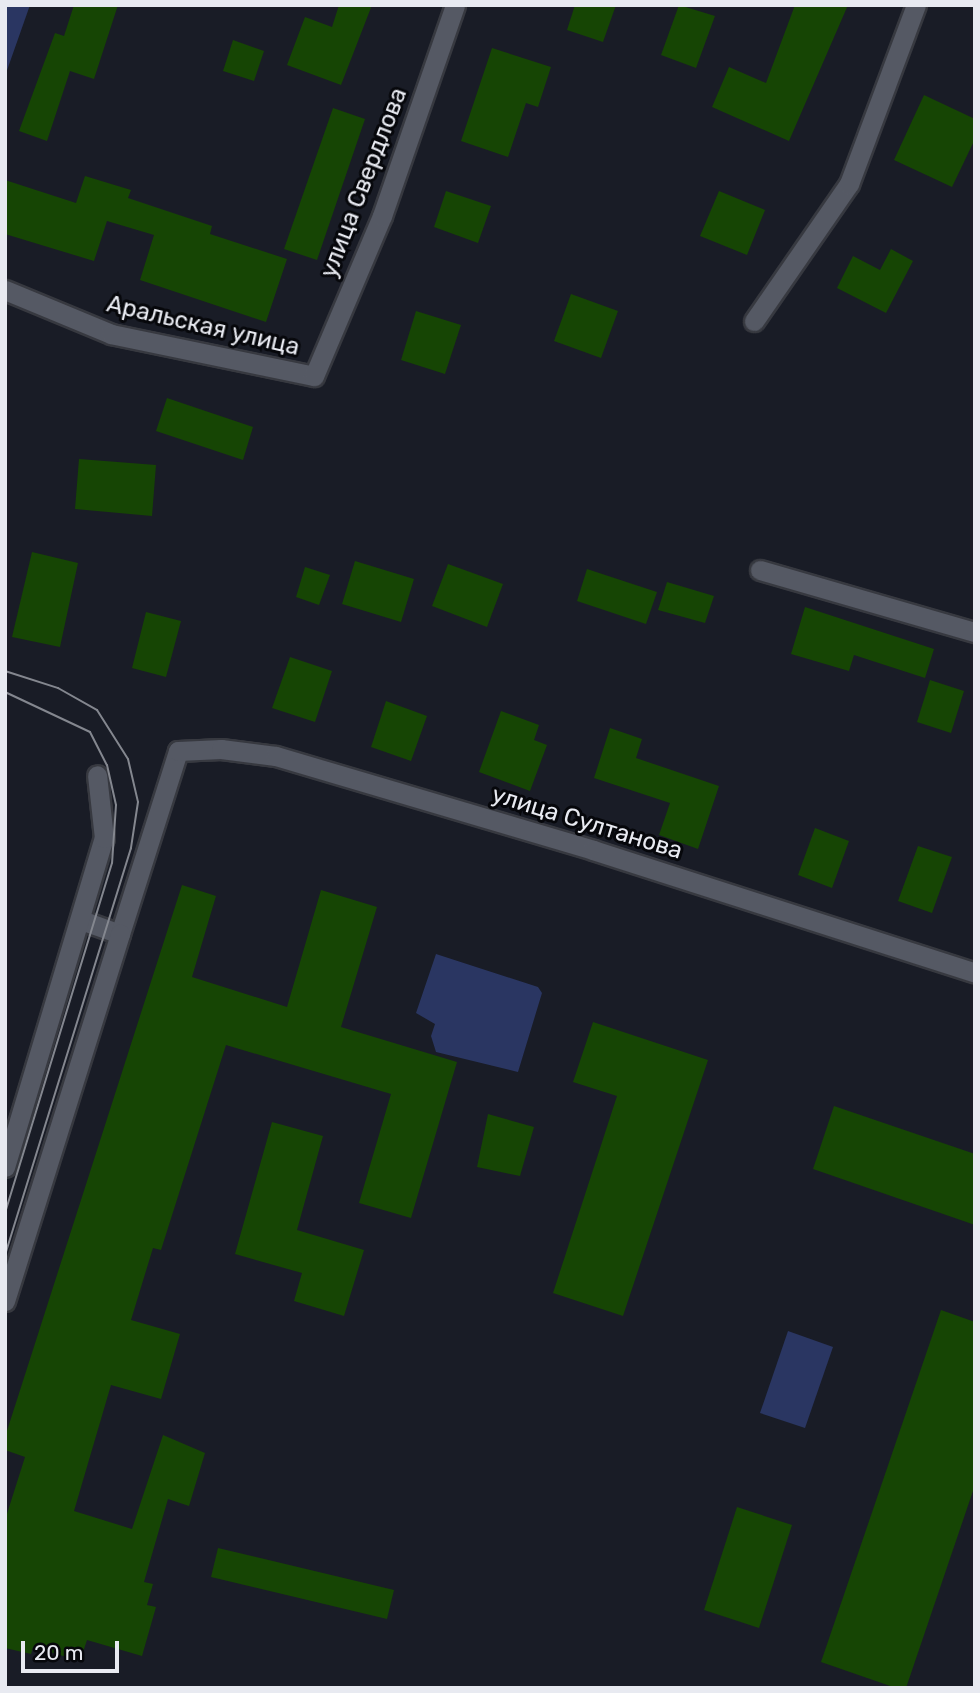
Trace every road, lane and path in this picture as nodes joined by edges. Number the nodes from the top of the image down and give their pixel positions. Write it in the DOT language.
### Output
graph roads {
  1 [pos="455,5"];
  2 [pos="916,5"];
  3 [pos="5,290"];
  4 [pos="754,321"];
  5 [pos="314,376"];
  6 [pos="760,570"];
  7 [pos="975,632"];
  8 [pos="97,775"];
  9 [pos="81,920"];
  10 [pos="120,934"];
  11 [pos="975,973"];
  12 [pos="5,1167"];
  13 [pos="5,1301"];
  1 -- 5 [label="street, улица Свердлова"];
  2 -- 4 [label="street"];
  3 -- 5 [label="street, Аральская улица"];
  6 -- 7 [label="street"];
  8 -- 9 [label="street"];
  9 -- 10 [label="street"];
  9 -- 12 [label="street"];
  10 -- 11 [label="street, улица Султанова"];
  10 -- 13 [label="street"];
}
